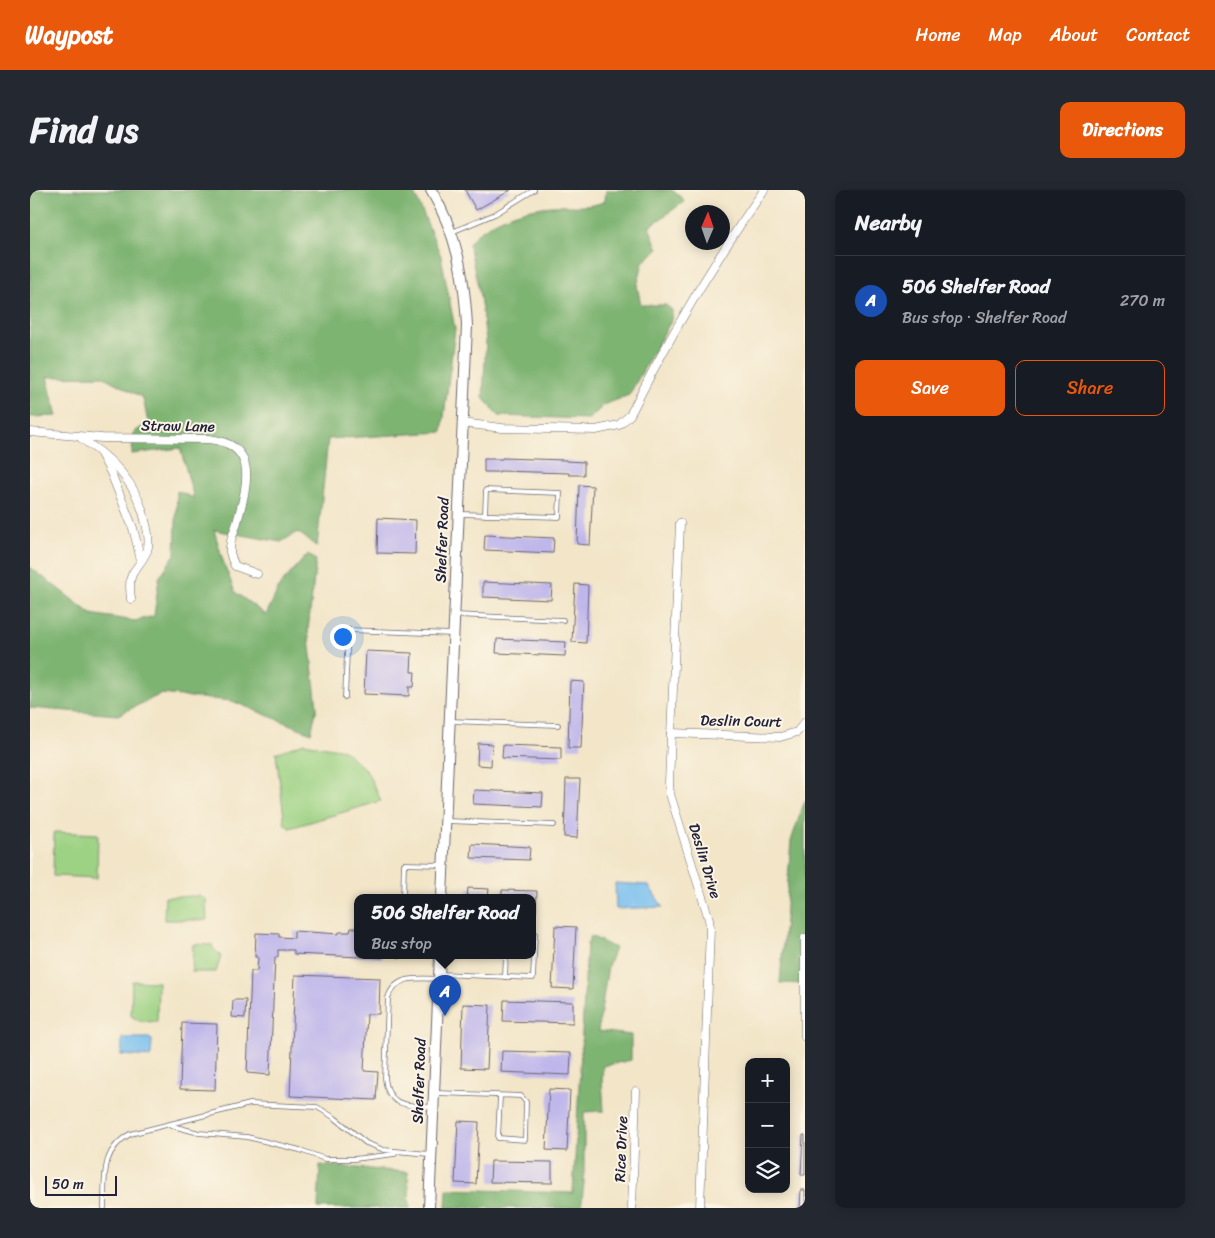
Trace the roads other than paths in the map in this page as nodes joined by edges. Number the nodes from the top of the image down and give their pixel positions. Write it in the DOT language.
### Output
graph roads {
  1 [pos="431,190"];
  2 [pos="534,190"];
  3 [pos="764,190"];
  4 [pos="452,232"];
  5 [pos="462,424"];
  6 [pos="30,432"];
  7 [pos="79,437"];
  8 [pos="100,452"];
  9 [pos="458,514"];
  10 [pos="485,514"];
  11 [pos="680,523"];
  12 [pos="141,560"];
  13 [pos="256,574"];
  14 [pos="131,599"];
  15 [pos="454,615"];
  16 [pos="563,620"];
  17 [pos="453,634"];
  18 [pos="345,697"];
  19 [pos="450,721"];
  20 [pos="805,722"];
  21 [pos="558,726"];
  22 [pos="671,733"];
  23 [pos="445,821"];
  24 [pos="554,825"];
  25 [pos="444,865"];
  26 [pos="403,894"];
  27 [pos="442,894"];
  28 [pos="805,938"];
  29 [pos="440,959"];
  30 [pos="506,959"];
  31 [pos="533,959"];
  32 [pos="439,976"];
  33 [pos="505,977"];
  34 [pos="805,1037"];
  35 [pos="636,1091"];
  36 [pos="434,1093"];
  37 [pos="500,1096"];
  38 [pos="433,1107"];
  39 [pos="166,1125"];
  40 [pos="400,1153"];
  41 [pos="431,1155"];
  42 [pos="104,1208"];
  43 [pos="429,1208"];
  44 [pos="632,1208"];
  45 [pos="700,1208"];
  1 -- 4 [label="street, Shelfer Road"];
  2 -- 4 [label="lane"];
  3 -- 5 [label="street"];
  4 -- 5 [label="street, Shelfer Road"];
  5 -- 9 [label="street, Shelfer Road"];
  6 -- 7 [label="street, Straw Lane"];
  7 -- 8 [label="street"];
  7 -- 13 [label="street, Straw Lane"];
  8 -- 12 [label="street"];
  8 -- 12 [label="street"];
  9 -- 10 [label="lane"];
  9 -- 15 [label="street, Shelfer Road"];
  10 -- 10 [label="lane"];
  11 -- 22 [label="street, Deslin Drive"];
  12 -- 14 [label="street"];
  15 -- 16 [label="lane"];
  15 -- 17 [label="street, Shelfer Road"];
  17 -- 18 [label="lane"];
  17 -- 19 [label="street, Shelfer Road"];
  19 -- 21 [label="lane"];
  19 -- 23 [label="street, Shelfer Road"];
  20 -- 22 [label="street, Deslin Court"];
  22 -- 45 [label="street, Deslin Drive"];
  23 -- 24 [label="lane"];
  23 -- 25 [label="street, Shelfer Road"];
  25 -- 26 [label="lane"];
  25 -- 27 [label="street, Shelfer Road"];
  28 -- 34 [label="street"];
  29 -- 32 [label="street, Shelfer Road"];
  30 -- 33 [label="lane"];
  31 -- 33 [label="lane"];
  32 -- 33 [label="lane"];
  32 -- 36 [label="street, Shelfer Road"];
  32 -- 38 [label="lane"];
  35 -- 44 [label="street, Rice Drive"];
  36 -- 37 [label="lane"];
  36 -- 38 [label="street, Shelfer Road"];
  37 -- 37 [label="lane"];
  38 -- 41 [label="street, Shelfer Road"];
  39 -- 40 [label="lane"];
  39 -- 40 [label="lane"];
  39 -- 42 [label="lane"];
  40 -- 41 [label="lane"];
  41 -- 43 [label="street, Shelfer Road"];
}
